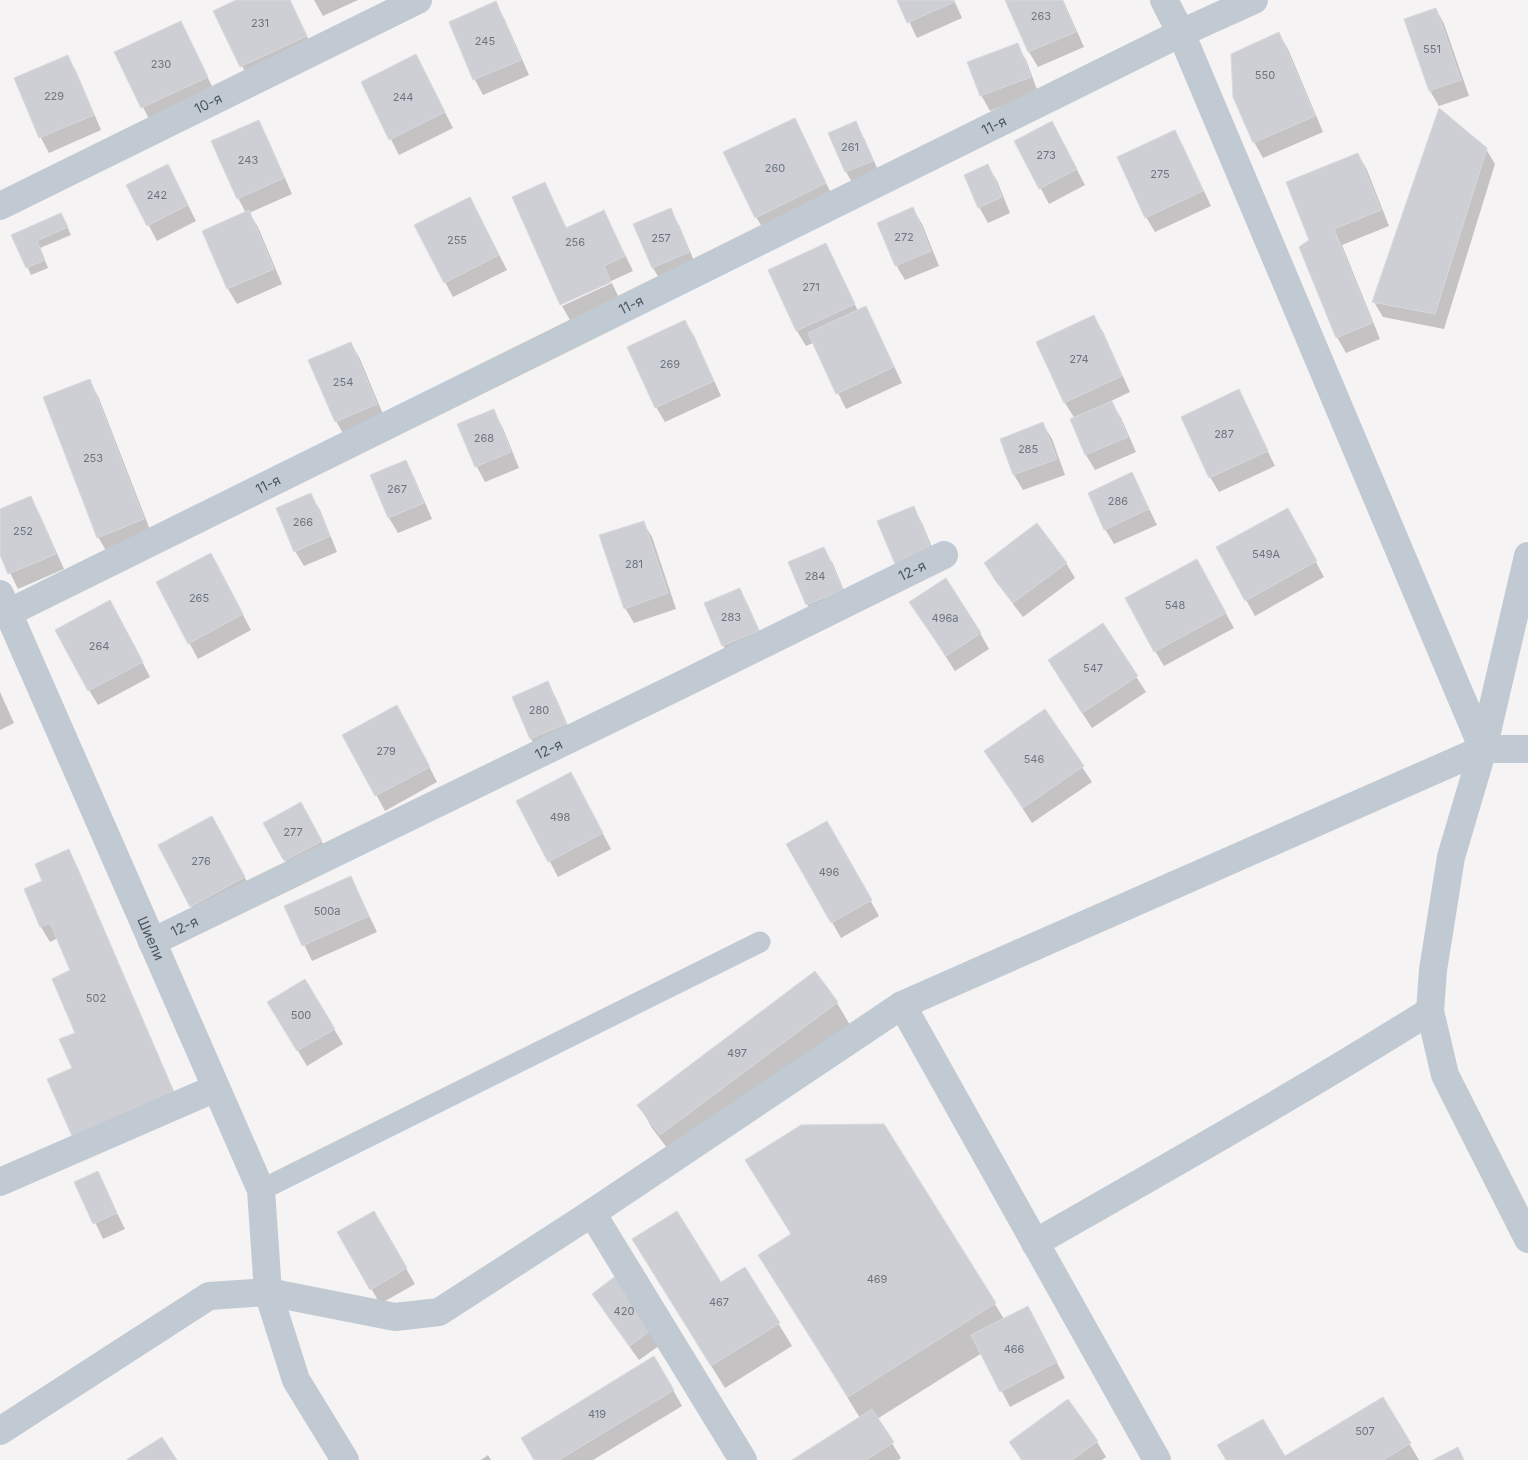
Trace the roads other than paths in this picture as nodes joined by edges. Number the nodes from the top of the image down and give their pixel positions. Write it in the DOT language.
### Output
graph roads {
  1 [pos="418,0"];
  2 [pos="1164,0"];
  3 [pos="1254,0"];
  4 [pos="1181,33"];
  5 [pos="0,206"];
  6 [pos="944,555"];
  7 [pos="1528,556"];
  8 [pos="3,602"];
  9 [pos="1483,749"];
  10 [pos="1528,750"];
  11 [pos="152,942"];
  12 [pos="760,942"];
  13 [pos="902,1005"];
  14 [pos="1430,1011"];
  15 [pos="216,1088"];
  16 [pos="0,1182"];
  17 [pos="261,1190"];
  18 [pos="592,1214"];
  19 [pos="1528,1239"];
  20 [pos="1035,1243"];
  21 [pos="268,1292"];
  22 [pos="0,1431"];
  23 [pos="345,1460"];
  24 [pos="742,1460"];
  25 [pos="1157,1460"];
  1 -- 5 [label="street, 10-я"];
  2 -- 4 [label="street"];
  3 -- 4 [label="street, 11-я"];
  4 -- 8 [label="street, 11-я"];
  4 -- 9 [label="street"];
  6 -- 11 [label="street, 12-я"];
  7 -- 9 [label="street"];
  8 -- 11 [label="street, Шиели"];
  9 -- 10 [label="street"];
  9 -- 13 [label="street"];
  9 -- 14 [label="street"];
  11 -- 15 [label="street, Шиели"];
  12 -- 17 [label="lane"];
  13 -- 18 [label="street"];
  13 -- 20 [label="street"];
  14 -- 19 [label="street"];
  14 -- 20 [label="street"];
  15 -- 16 [label="street"];
  15 -- 17 [label="street, Шиели"];
  17 -- 21 [label="street, Шиели"];
  18 -- 21 [label="street"];
  18 -- 24 [label="street"];
  20 -- 25 [label="street"];
  21 -- 22 [label="street"];
  21 -- 23 [label="street, Шиели"];
}
